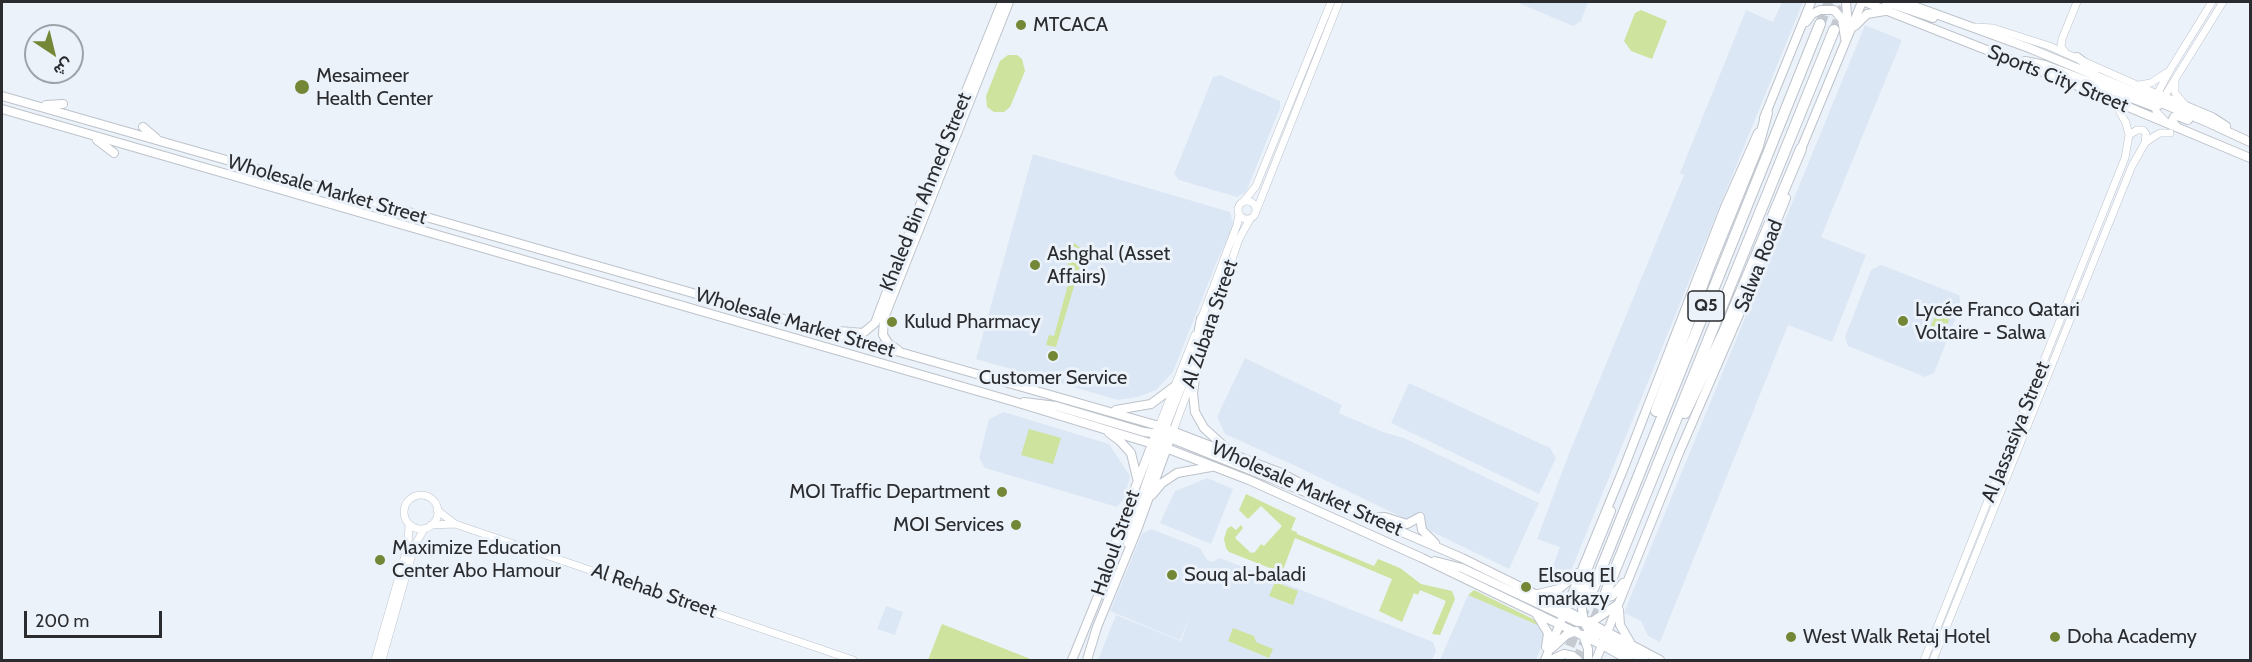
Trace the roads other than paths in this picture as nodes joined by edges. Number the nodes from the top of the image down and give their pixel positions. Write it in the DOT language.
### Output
graph roads {
  1 [pos="1002,2"];
  2 [pos="1009,2"];
  3 [pos="1331,2"];
  4 [pos="1339,2"];
  5 [pos="1808,2"];
  6 [pos="1816,2"];
  7 [pos="1846,2"];
  8 [pos="1863,2"];
  9 [pos="1886,2"];
  10 [pos="1903,2"];
  11 [pos="2077,2"];
  12 [pos="2212,2"];
  13 [pos="2223,2"];
  14 [pos="1887,11"];
  15 [pos="1806,14"];
  16 [pos="1951,21"];
  17 [pos="1820,24"];
  18 [pos="1964,26"];
  19 [pos="1834,30"];
  20 [pos="1796,37"];
  21 [pos="2062,39"];
  22 [pos="1846,40"];
  23 [pos="2049,46"];
  24 [pos="1790,52"];
  25 [pos="2065,52"];
  26 [pos="2004,57"];
  27 [pos="2077,57"];
  28 [pos="2170,70"];
  29 [pos="2175,78"];
  30 [pos="2054,84"];
  31 [pos="2115,84"];
  32 [pos="2136,85"];
  33 [pos="2083,88"];
  34 [pos="2,96"];
  35 [pos="2158,100"];
  36 [pos="63,105"];
  37 [pos="37,106"];
  38 [pos="2187,107"];
  39 [pos="3,110"];
  40 [pos="2120,112"];
  41 [pos="1767,113"];
  42 [pos="143,127"];
  43 [pos="2172,128"];
  44 [pos="2129,135"];
  45 [pos="2235,135"];
  46 [pos="92,136"];
  47 [pos="159,141"];
  48 [pos="2248,141"];
  49 [pos="2145,143"];
  50 [pos="1801,148"];
  51 [pos="114,153"];
  52 [pos="2250,158"];
  53 [pos="1244,201"];
  54 [pos="1257,209"];
  55 [pos="1239,214"];
  56 [pos="1250,219"];
  57 [pos="2081,301"];
  58 [pos="2067,308"];
  59 [pos="1201,319"];
  60 [pos="815,329"];
  61 [pos="909,356"];
  62 [pos="1197,364"];
  63 [pos="1175,386"];
  64 [pos="1012,401"];
  65 [pos="1110,411"];
  66 [pos="1100,428"];
  67 [pos="1162,436"];
  68 [pos="2020,442"];
  69 [pos="2022,450"];
  70 [pos="1647,451"];
  71 [pos="1231,452"];
  72 [pos="1660,458"];
  73 [pos="1216,467"];
  74 [pos="2011,478"];
  75 [pos="1137,482"];
  76 [pos="2003,484"];
  77 [pos="1148,500"];
  78 [pos="437,510"];
  79 [pos="1351,510"];
  80 [pos="1370,518"];
  81 [pos="409,524"];
  82 [pos="455,524"];
  83 [pos="428,527"];
  84 [pos="1975,553"];
  85 [pos="1422,558"];
  86 [pos="1461,558"];
  87 [pos="1977,563"];
  88 [pos="1124,564"];
  89 [pos="1582,574"];
  90 [pos="1630,575"];
  91 [pos="1593,589"];
  92 [pos="1606,592"];
  93 [pos="1535,594"];
  94 [pos="1619,602"];
  95 [pos="1535,612"];
  96 [pos="1562,616"];
  97 [pos="1582,626"];
  98 [pos="1605,638"];
  99 [pos="1632,644"];
  100 [pos="1548,658"];
  101 [pos="375,660"];
  102 [pos="382,660"];
  103 [pos="853,660"];
  104 [pos="1074,660"];
  105 [pos="1087,660"];
  106 [pos="1540,660"];
  107 [pos="1578,660"];
  108 [pos="1588,660"];
  109 [pos="1596,660"];
  110 [pos="1629,660"];
  111 [pos="1644,660"];
  112 [pos="1660,660"];
  113 [pos="1924,660"];
  114 [pos="1932,660"];
  1 -- 60 [label="main road, Khaled Bin Ahmed Street"];
  2 -- 61 [label="main road, Khaled Bin Ahmed Street"];
  3 -- 53 [label="street"];
  4 -- 54 [label="street"];
  5 -- 15 [label="main road"];
  5 -- 24 [label="main road"];
  6 -- 15 [label="main road"];
  7 -- 22 [label="main road"];
  8 -- 14 [label="main road, Sports City Street"];
  8 -- 22 [label="main road, Salwa Road"];
  9 -- 16 [label="main road"];
  10 -- 16 [label="main road, Sports City Street"];
  11 -- 21 [label="street"];
  12 -- 28 [label="street"];
  13 -- 29 [label="street"];
  14 -- 22 [label="main road"];
  14 -- 26 [label="main road, Sports City Street"];
  15 -- 20 [label="main road"];
  16 -- 18 [label="main road, Sports City Street"];
  17 -- 70 [label="highway, Salwa Road / Q5"];
  18 -- 23 [label="street, Sports City Street"];
  18 -- 31 [label="main road, Sports City Street"];
  19 -- 72 [label="highway, Salwa Road / Q5"];
  20 -- 22 [label="main road"];
  20 -- 24 [label="main road"];
  21 -- 23 [label="street"];
  21 -- 25 [label="street"];
  22 -- 50 [label="main road, Salwa Road"];
  23 -- 25 [label="street, Sports City Street"];
  24 -- 41 [label="main road"];
  25 -- 27 [label="street, Sports City Street"];
  26 -- 33 [label="main road, Sports City Street"];
  26 -- 35 [label="main road"];
  27 -- 31 [label="main road"];
  27 -- 32 [label="street, Sports City Street"];
  28 -- 32 [label="street"];
  28 -- 35 [label="street"];
  29 -- 35 [label="street"];
  29 -- 38 [label="street"];
  30 -- 33 [label="main road"];
  31 -- 35 [label="main road, Sports City Street"];
  32 -- 35 [label="street, Sports City Street"];
  33 -- 43 [label="main road, Sports City Street"];
  34 -- 37 [label="main road, Wholesale Market Street"];
  35 -- 38 [label="main road"];
  35 -- 43 [label="street"];
  35 -- 45 [label="main road, Sports City Street"];
  36 -- 37 [label="main road"];
  37 -- 47 [label="main road, Wholesale Market Street"];
  38 -- 45 [label="main road"];
  39 -- 46 [label="main road, Wholesale Market Street"];
  40 -- 44 [label="street"];
  41 -- 70 [label="highway"];
  41 -- 89 [label="main road"];
  42 -- 47 [label="main road"];
  43 -- 48 [label="main road"];
  43 -- 49 [label="street"];
  43 -- 52 [label="main road, Sports City Street"];
  44 -- 49 [label="street"];
  44 -- 58 [label="street, Al Jassasiya Street"];
  45 -- 48 [label="main road, Sports City Street"];
  46 -- 51 [label="main road"];
  46 -- 64 [label="main road, Wholesale Market Street"];
  47 -- 60 [label="main road, Wholesale Market Street"];
  49 -- 58 [label="street, Al Jassasiya Street"];
  50 -- 72 [label="highway"];
  50 -- 90 [label="main road, Salwa Road"];
  53 -- 54 [label="street"];
  53 -- 55 [label="street"];
  54 -- 56 [label="street"];
  55 -- 56 [label="street"];
  55 -- 59 [label="street, Al Zubara Street"];
  56 -- 62 [label="street, Al Zubara Street"];
  57 -- 58 [label="street"];
  58 -- 68 [label="street, Al Jassasiya Street"];
  58 -- 113 [label="street, Al Jassasiya Street"];
  59 -- 63 [label="street, Al Zubara Street"];
  59 -- 67 [label="main road"];
  60 -- 61 [label="main road, Wholesale Market Street"];
  61 -- 65 [label="main road, Wholesale Market Street"];
  62 -- 67 [label="street, Al Zubara Street"];
  62 -- 71 [label="main road"];
  63 -- 65 [label="main road"];
  63 -- 67 [label="street, Al Zubara Street"];
  64 -- 66 [label="main road, Wholesale Market Street"];
  64 -- 67 [label="main road"];
  65 -- 67 [label="main road, Wholesale Market Street"];
  66 -- 67 [label="main road, Wholesale Market Street"];
  66 -- 75 [label="main road"];
  67 -- 71 [label="main road, Wholesale Market Street"];
  67 -- 73 [label="main road, Wholesale Market Street"];
  67 -- 75 [label="main road, Haloul Street"];
  67 -- 77 [label="main road, Haloul Street"];
  67 -- 79 [label="main road"];
  67 -- 88 [label="main road"];
  68 -- 69 [label="street"];
  68 -- 76 [label="street, Al Jassasiya Street"];
  70 -- 91 [label="highway, Salwa Road / Q5"];
  71 -- 79 [label="main road, Wholesale Market Street"];
  72 -- 92 [label="highway, Salwa Road / Q5"];
  73 -- 77 [label="main road"];
  73 -- 85 [label="main road, Wholesale Market Street"];
  74 -- 76 [label="street"];
  75 -- 104 [label="main road, Haloul Street"];
  76 -- 84 [label="street, Al Jassasiya Street"];
  77 -- 88 [label="main road, Haloul Street"];
  78 -- 81 [label="street"];
  78 -- 82 [label="street, Al Rehab Street"];
  78 -- 83 [label="street"];
  79 -- 80 [label="main road, Wholesale Market Street"];
  80 -- 86 [label="main road, Wholesale Market Street"];
  80 -- 86 [label="main road"];
  81 -- 83 [label="street"];
  81 -- 101 [label="street"];
  82 -- 83 [label="street, Al Rehab Street"];
  82 -- 103 [label="street, Al Rehab Street"];
  83 -- 102 [label="street"];
  84 -- 87 [label="street"];
  84 -- 114 [label="street, Al Jassasiya Street"];
  85 -- 95 [label="main road, Wholesale Market Street"];
  85 -- 96 [label="main road"];
  86 -- 93 [label="main road, Wholesale Market Street"];
  88 -- 105 [label="main road, Haloul Street"];
  89 -- 90 [label="main road"];
  89 -- 93 [label="main road"];
  89 -- 96 [label="main road"];
  89 -- 97 [label="main road"];
  90 -- 94 [label="main road, Salwa Road"];
  93 -- 96 [label="main road, Wholesale Market Street"];
  94 -- 97 [label="main road"];
  94 -- 98 [label="main road, Salwa Road"];
  94 -- 99 [label="main road"];
  95 -- 96 [label="main road, Wholesale Market Street"];
  95 -- 106 [label="main road"];
  96 -- 97 [label="main road"];
  96 -- 97 [label="main road"];
  96 -- 100 [label="main road"];
  97 -- 98 [label="main road"];
  97 -- 98 [label="main road"];
  97 -- 100 [label="main road"];
  97 -- 108 [label="main road"];
  98 -- 99 [label="main road"];
  98 -- 109 [label="main road, Salwa Road"];
  98 -- 110 [label="main road"];
  98 -- 111 [label="main road"];
  99 -- 112 [label="main road"];
  100 -- 107 [label="main road"];
}
